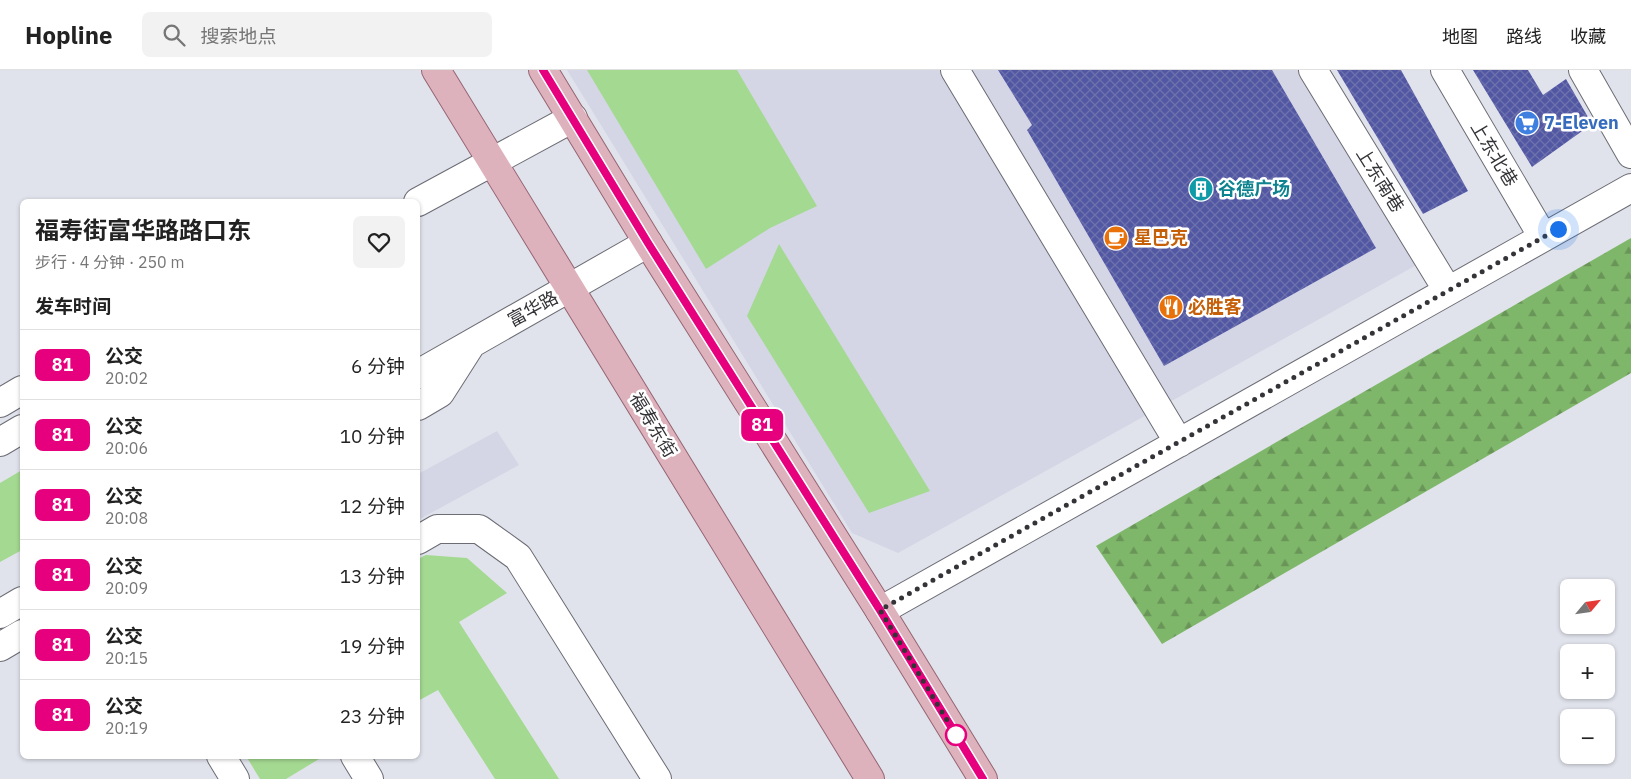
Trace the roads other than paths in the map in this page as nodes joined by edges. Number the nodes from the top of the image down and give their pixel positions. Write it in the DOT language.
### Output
graph roads {
  1 [pos="436,70"];
  2 [pos="543,70"];
  3 [pos="955,70"];
  4 [pos="1313,70"];
  5 [pos="1445,70"];
  6 [pos="1583,70"];
  7 [pos="573,118"];
  8 [pos="1631,154"];
  9 [pos="492,161"];
  10 [pos="1631,188"];
  11 [pos="420,201"];
  12 [pos="1544,238"];
  13 [pos="648,243"];
  14 [pos="570,289"];
  15 [pos="1448,291"];
  16 [pos="471,344"];
  17 [pos="420,373"];
  18 [pos="20,391"];
  19 [pos="0,403"];
  20 [pos="420,405"];
  21 [pos="20,430"];
  22 [pos="0,442"];
  23 [pos="1179,443"];
  24 [pos="420,539"];
  25 [pos="20,602"];
  26 [pos="880,610"];
  27 [pos="0,614"];
  28 [pos="20,635"];
  29 [pos="0,647"];
  30 [pos="223,759"];
  31 [pos="357,759"];
  32 [pos="235,779"];
  33 [pos="369,779"];
  34 [pos="657,779"];
  35 [pos="870,779"];
  36 [pos="983,779"];
  1 -- 9 [label="main road, 福寿东街"];
  2 -- 7 [label="main road"];
  3 -- 23 [label="street"];
  4 -- 15 [label="street, 上东南巷"];
  5 -- 12 [label="street, 上东北巷"];
  6 -- 8 [label="street"];
  7 -- 9 [label="street"];
  7 -- 13 [label="main road"];
  9 -- 11 [label="street"];
  9 -- 14 [label="main road, 福寿东街"];
  10 -- 12 [label="street"];
  12 -- 15 [label="street"];
  13 -- 14 [label="street, 富华路"];
  13 -- 26 [label="main road"];
  14 -- 16 [label="street, 富华路"];
  14 -- 35 [label="main road, 福寿东街"];
  15 -- 23 [label="street"];
  16 -- 17 [label="street, 富华路"];
  16 -- 20 [label="street"];
  18 -- 19 [label="street"];
  21 -- 22 [label="street"];
  23 -- 26 [label="street"];
  24 -- 34 [label="street"];
  25 -- 27 [label="street"];
  26 -- 36 [label="main road"];
  28 -- 29 [label="street"];
  30 -- 32 [label="street"];
  31 -- 33 [label="street"];
}
